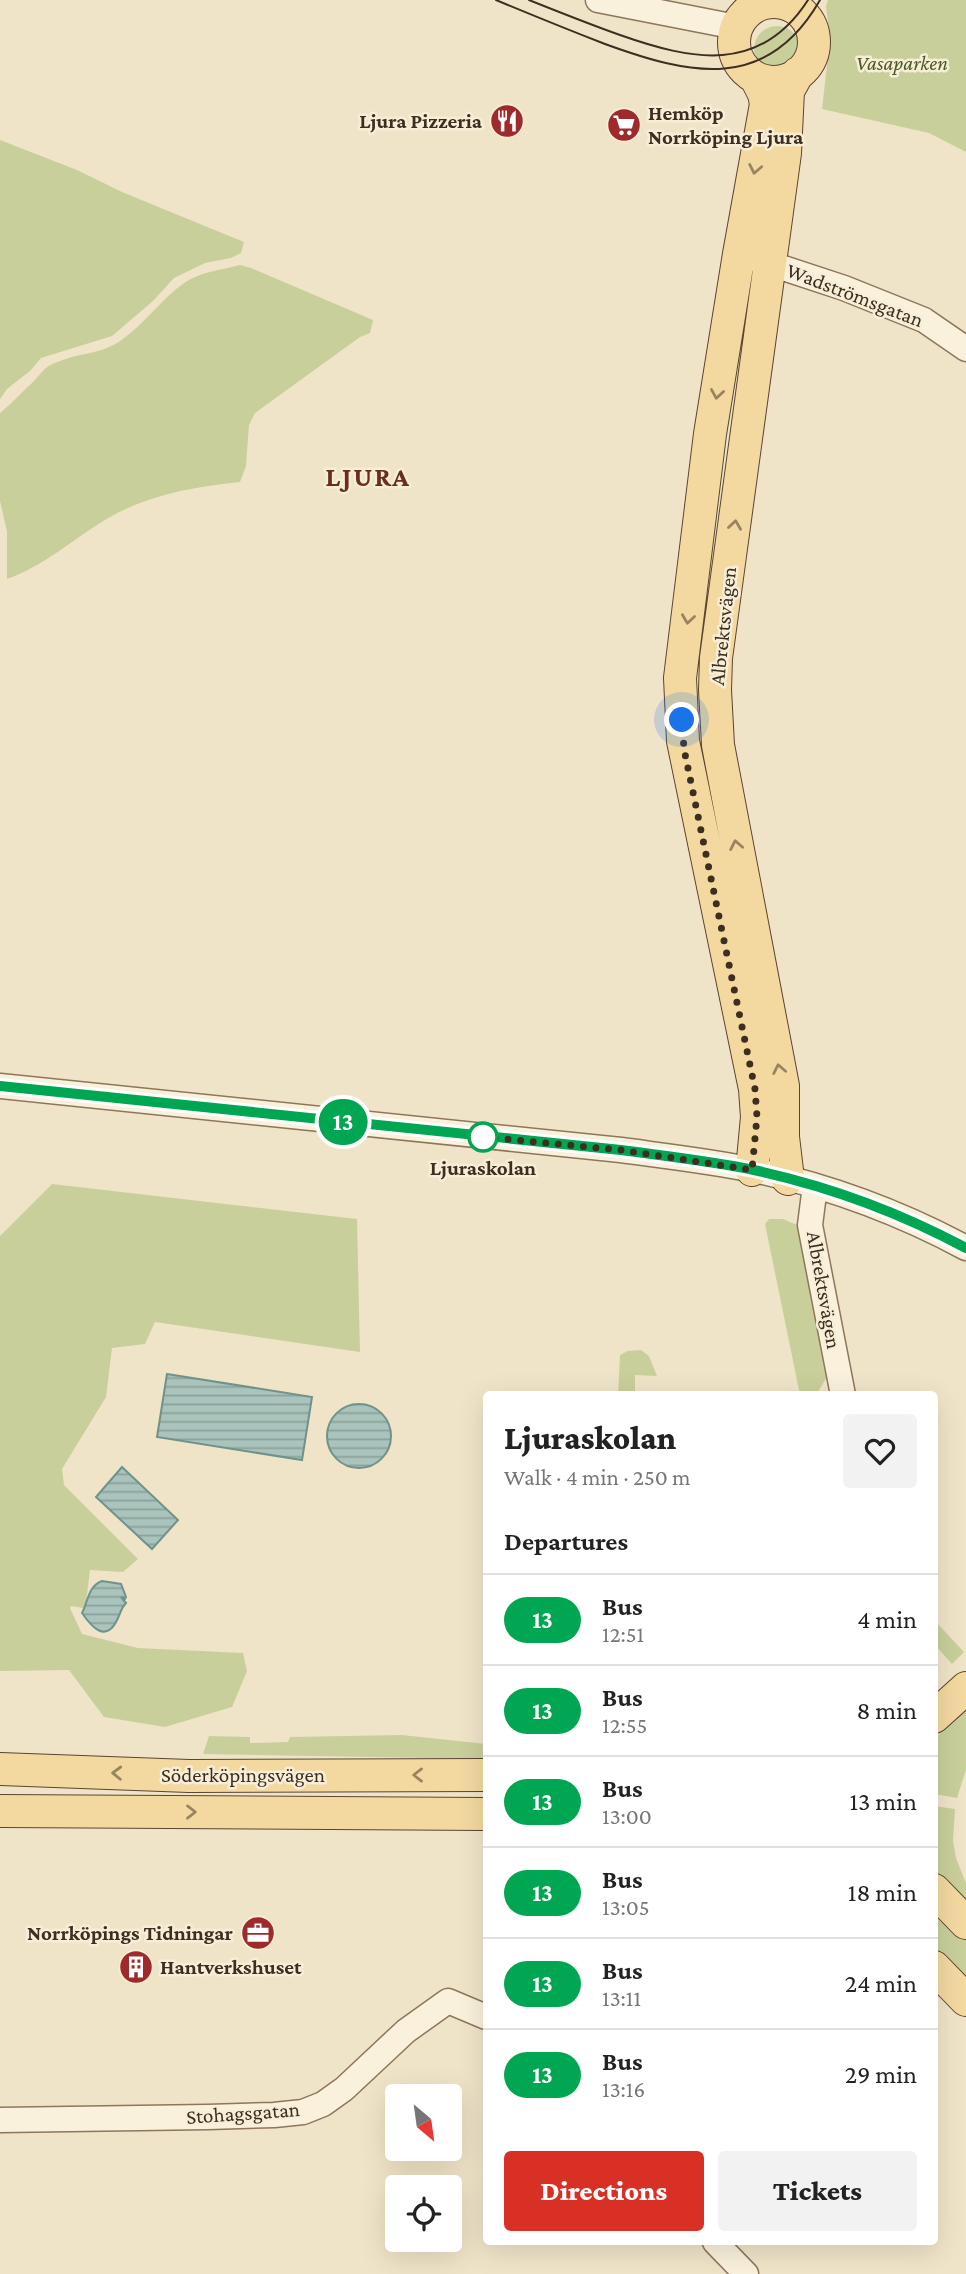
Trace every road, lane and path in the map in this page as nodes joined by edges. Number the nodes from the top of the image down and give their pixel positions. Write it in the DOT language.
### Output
graph roads {
  1 [pos="598,0"];
  2 [pos="782,2"];
  3 [pos="736,27"];
  4 [pos="798,73"];
  5 [pos="757,80"];
  6 [pos="739,254"];
  7 [pos="771,263"];
  8 [pos="966,349"];
  9 [pos="0,1086"];
  10 [pos="752,1170"];
  11 [pos="801,1182"];
  12 [pos="966,1248"];
  13 [pos="842,1391"];
  14 [pos="966,1688"];
  15 [pos="938,1713"];
  16 [pos="0,1769"];
  17 [pos="483,1775"];
  18 [pos="0,1811"];
  19 [pos="483,1814"];
  20 [pos="938,1894"];
  21 [pos="966,1923"];
  22 [pos="938,1971"];
  23 [pos="966,2000"];
  24 [pos="483,2016"];
  25 [pos="0,2120"];
  26 [pos="718,2245"];
  27 [pos="746,2274"];
  1 -- 3 [label="street"];
  2 -- 3 [label="main road"];
  2 -- 4 [label="main road"];
  3 -- 5 [label="main road"];
  4 -- 5 [label="main road"];
  4 -- 7 [label="main road, Albrektsvägen"];
  5 -- 6 [label="main road, Albrektsvägen, one-way"];
  6 -- 7 [label="street, Wadströmsgatan"];
  6 -- 10 [label="main road, Albrektsvägen, one-way"];
  7 -- 8 [label="street, Wadströmsgatan"];
  11 -- 7 [label="main road, Albrektsvägen, one-way"];
  9 -- 10 [label="street"];
  10 -- 11 [label="street"];
  11 -- 12 [label="street"];
  11 -- 13 [label="street, Albrektsvägen"];
  14 -- 15 [label="main road"];
  17 -- 16 [label="main road, Söderköpingsvägen, one-way"];
  18 -- 19 [label="main road, Söderköpingsvägen, one-way"];
  20 -- 21 [label="main road"];
  22 -- 23 [label="main road"];
  24 -- 25 [label="street, Stohagsgatan"];
  26 -- 27 [label="street"];
}
